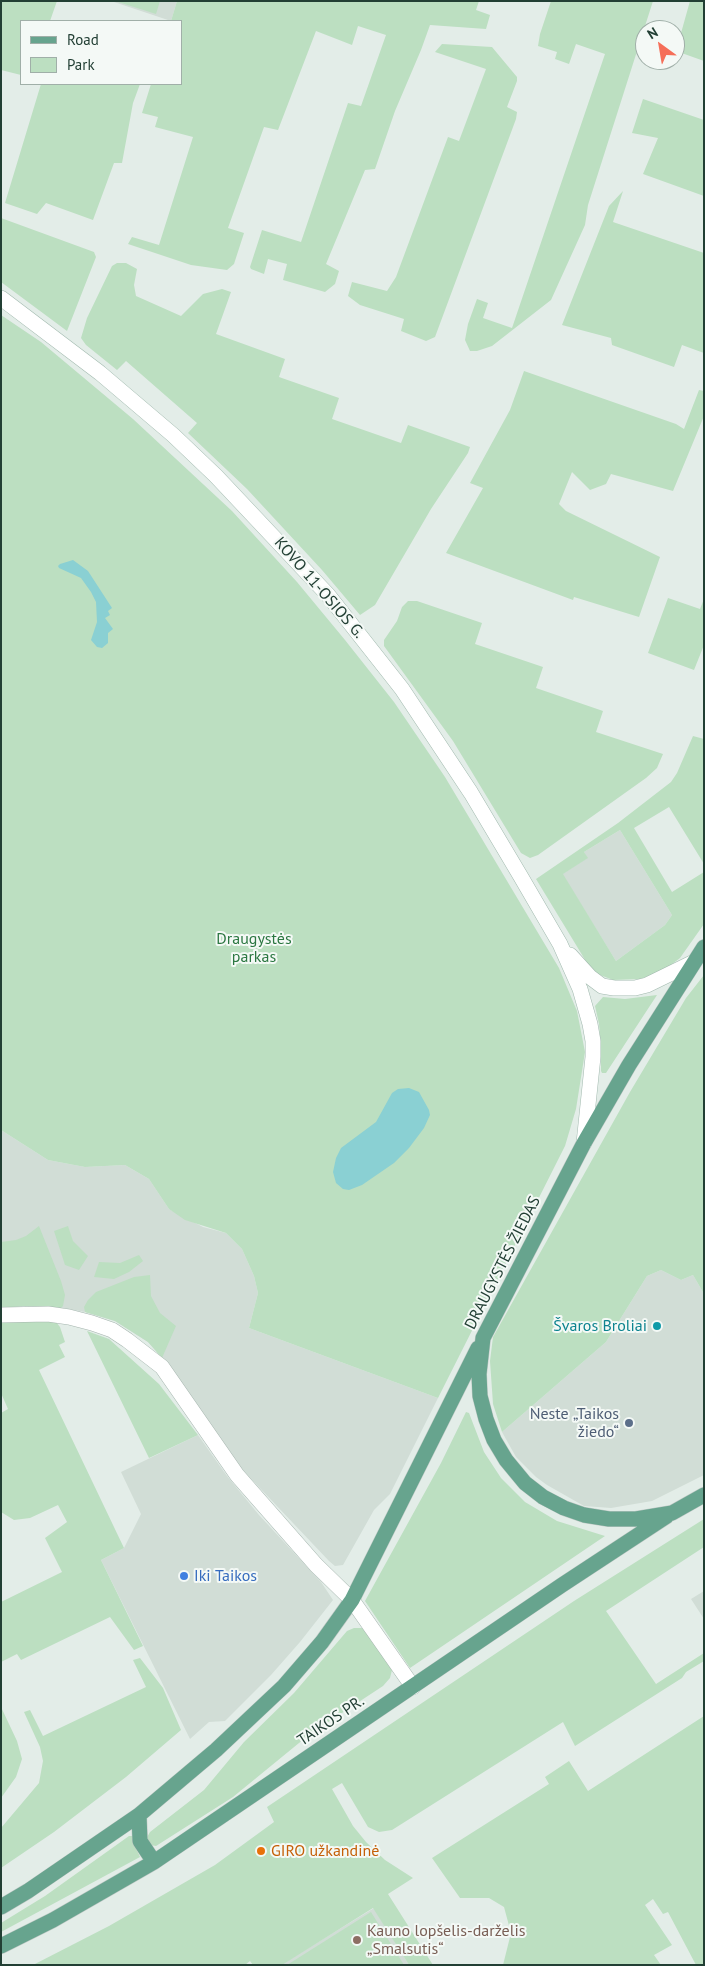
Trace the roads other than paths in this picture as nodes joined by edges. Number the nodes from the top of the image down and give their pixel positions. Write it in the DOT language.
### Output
graph roads {
  1 [pos="1,298"];
  2 [pos="560,944"];
  3 [pos="704,947"];
  4 [pos="699,959"];
  5 [pos="584,1143"];
  6 [pos="1,1315"];
  7 [pos="483,1338"];
  8 [pos="704,1495"];
  9 [pos="672,1513"];
  10 [pos="352,1600"];
  11 [pos="413,1687"];
  12 [pos="139,1815"];
  13 [pos="154,1862"];
  14 [pos="1,1907"];
  15 [pos="1,1946"];
  1 -- 2 [label="main road, KOVO 11-OSIOS G."];
  2 -- 4 [label="main road, KOVO 11-OSIOS G."];
  2 -- 5 [label="main road, KOVO 11-OSIOS G."];
  3 -- 4 [label="main road"];
  4 -- 5 [label="main road, DRAUGYSTĖS ŽIEDAS"];
  5 -- 7 [label="main road, DRAUGYSTĖS ŽIEDAS"];
  6 -- 10 [label="main road"];
  7 -- 9 [label="main road, DRAUGYSTĖS ŽIEDAS"];
  7 -- 10 [label="main road"];
  8 -- 9 [label="main road, DRAUGYSTĖS ŽIEDAS"];
  9 -- 11 [label="main road, TAIKOS PR."];
  10 -- 11 [label="main road"];
  10 -- 12 [label="main road"];
  11 -- 13 [label="main road, TAIKOS PR."];
  12 -- 13 [label="main road"];
  12 -- 14 [label="main road"];
  13 -- 15 [label="main road, TAIKOS PR."];
}
